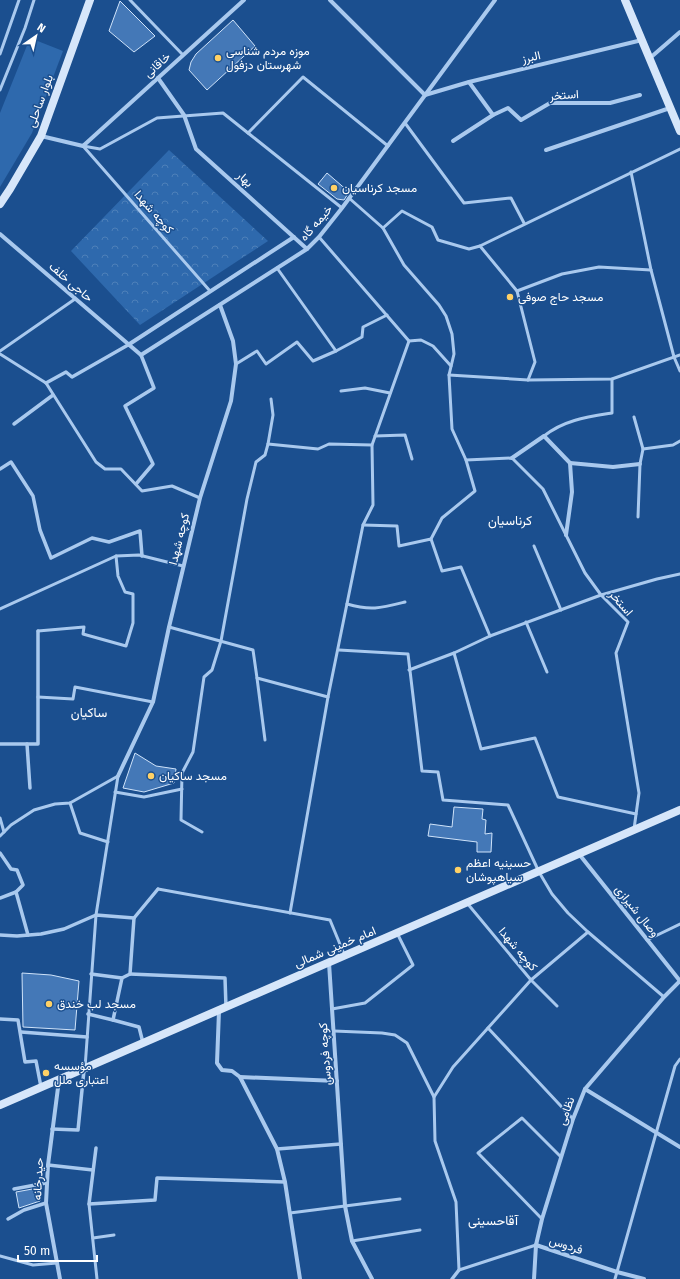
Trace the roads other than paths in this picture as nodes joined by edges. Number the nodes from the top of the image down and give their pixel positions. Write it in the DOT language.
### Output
graph roads {
  1 [pos="19,0"];
  2 [pos="34,0"];
  3 [pos="90,0"];
  4 [pos="130,0"];
  5 [pos="244,0"];
  6 [pos="330,0"];
  7 [pos="495,0"];
  8 [pos="625,0"];
  9 [pos="680,32"];
  10 [pos="642,40"];
  11 [pos="0,54"];
  12 [pos="183,55"];
  13 [pos="649,58"];
  14 [pos="158,78"];
  15 [pos="469,82"];
  16 [pos="0,90"];
  17 [pos="640,94"];
  18 [pos="425,95"];
  19 [pos="670,108"];
  20 [pos="184,115"];
  21 [pos="493,115"];
  22 [pos="405,123"];
  23 [pos="680,131"];
  24 [pos="248,133"];
  25 [pos="41,136"];
  26 [pos="453,141"];
  27 [pos="83,146"];
  28 [pos="388,146"];
  29 [pos="680,149"];
  30 [pos="546,150"];
  31 [pos="631,172"];
  32 [pos="349,198"];
  33 [pos="0,204"];
  34 [pos="342,208"];
  35 [pos="524,223"];
  36 [pos="383,228"];
  37 [pos="0,234"];
  38 [pos="294,237"];
  39 [pos="319,238"];
  40 [pos="480,246"];
  41 [pos="307,249"];
  42 [pos="277,268"];
  43 [pos="651,270"];
  44 [pos="210,291"];
  45 [pos="518,291"];
  46 [pos="75,299"];
  47 [pos="220,305"];
  48 [pos="387,315"];
  49 [pos="409,341"];
  50 [pos="128,345"];
  51 [pos="336,351"];
  52 [pos="0,353"];
  53 [pos="141,355"];
  54 [pos="680,355"];
  55 [pos="674,357"];
  56 [pos="236,364"];
  57 [pos="451,366"];
  58 [pos="680,371"];
  59 [pos="449,375"];
  60 [pos="612,379"];
  61 [pos="528,380"];
  62 [pos="46,383"];
  63 [pos="341,391"];
  64 [pos="390,393"];
  65 [pos="53,395"];
  66 [pos="271,399"];
  67 [pos="634,417"];
  68 [pos="14,424"];
  69 [pos="375,436"];
  70 [pos="544,436"];
  71 [pos="680,441"];
  72 [pos="268,444"];
  73 [pos="372,445"];
  74 [pos="643,450"];
  75 [pos="512,458"];
  76 [pos="412,459"];
  77 [pos="466,460"];
  78 [pos="570,463"];
  79 [pos="640,464"];
  80 [pos="0,469"];
  81 [pos="136,484"];
  82 [pos="200,498"];
  83 [pos="638,517"];
  84 [pos="363,525"];
  85 [pos="566,535"];
  86 [pos="431,539"];
  87 [pos="534,546"];
  88 [pos="116,556"];
  89 [pos="142,556"];
  90 [pos="183,566"];
  91 [pos="680,574"];
  92 [pos="601,595"];
  93 [pos="405,602"];
  94 [pos="348,604"];
  95 [pos="0,609"];
  96 [pos="561,610"];
  97 [pos="526,622"];
  98 [pos="169,626"];
  99 [pos="38,631"];
  100 [pos="490,636"];
  101 [pos="221,641"];
  102 [pos="339,650"];
  103 [pos="454,653"];
  104 [pos="409,670"];
  105 [pos="547,672"];
  106 [pos="257,678"];
  107 [pos="38,696"];
  108 [pos="328,697"];
  109 [pos="153,702"];
  110 [pos="265,740"];
  111 [pos="0,744"];
  112 [pos="27,744"];
  113 [pos="118,776"];
  114 [pos="30,788"];
  115 [pos="182,789"];
  116 [pos="116,792"];
  117 [pos="70,803"];
  118 [pos="679,810"];
  119 [pos="636,814"];
  120 [pos="0,818"];
  121 [pos="634,831"];
  122 [pos="4,832"];
  123 [pos="202,832"];
  124 [pos="0,836"];
  125 [pos="108,842"];
  126 [pos="0,853"];
  127 [pos="579,854"];
  128 [pos="539,872"];
  129 [pos="158,889"];
  130 [pos="16,892"];
  131 [pos="0,898"];
  132 [pos="467,903"];
  133 [pos="290,913"];
  134 [pos="96,915"];
  135 [pos="134,918"];
  136 [pos="680,924"];
  137 [pos="588,932"];
  138 [pos="397,933"];
  139 [pos="0,935"];
  140 [pos="28,935"];
  141 [pos="647,940"];
  142 [pos="344,956"];
  143 [pos="329,963"];
  144 [pos="91,974"];
  145 [pos="130,974"];
  146 [pos="122,978"];
  147 [pos="531,980"];
  148 [pos="680,981"];
  149 [pos="664,997"];
  150 [pos="557,1006"];
  151 [pos="223,1009"];
  152 [pos="332,1009"];
  153 [pos="88,1014"];
  154 [pos="0,1019"];
  155 [pos="113,1020"];
  156 [pos="488,1028"];
  157 [pos="334,1031"];
  158 [pos="21,1032"];
  159 [pos="87,1037"];
  160 [pos="143,1043"];
  161 [pos="680,1059"];
  162 [pos="84,1069"];
  163 [pos="240,1077"];
  164 [pos="59,1080"];
  165 [pos="337,1081"];
  166 [pos="41,1088"];
  167 [pos="585,1089"];
  168 [pos="434,1097"];
  169 [pos="0,1105"];
  170 [pos="573,1119"];
  171 [pos="52,1129"];
  172 [pos="657,1133"];
  173 [pos="341,1144"];
  174 [pos="680,1147"];
  175 [pos="96,1148"];
  176 [pos="277,1149"];
  177 [pos="561,1157"];
  178 [pos="48,1166"];
  179 [pos="93,1170"];
  180 [pos="285,1182"];
  181 [pos="46,1183"];
  182 [pos="14,1189"];
  183 [pos="400,1199"];
  184 [pos="46,1204"];
  185 [pos="89,1204"];
  186 [pos="345,1206"];
  187 [pos="290,1213"];
  188 [pos="8,1219"];
  189 [pos="542,1219"];
  190 [pos="420,1230"];
  191 [pos="114,1236"];
  192 [pos="93,1238"];
  193 [pos="352,1241"];
  194 [pos="536,1245"];
  195 [pos="0,1256"];
  196 [pos="57,1263"];
  197 [pos="459,1270"];
  198 [pos="617,1272"];
  199 [pos="60,1279"];
  200 [pos="97,1279"];
  201 [pos="300,1279"];
  202 [pos="372,1279"];
  203 [pos="452,1279"];
  204 [pos="534,1279"];
  205 [pos="615,1279"];
  206 [pos="644,1279"];
  1 -- 11 [label="lane"];
  2 -- 16 [label="lane"];
  3 -- 25 [label="main road, بلوار ساحلی"];
  4 -- 12 [label="lane"];
  5 -- 12 [label="street, خاقانی"];
  6 -- 18 [label="street"];
  7 -- 18 [label="street, خیمه گاه"];
  8 -- 10 [label="main road"];
  9 -- 13 [label="street"];
  10 -- 13 [label="main road"];
  10 -- 15 [label="street, البرز"];
  12 -- 14 [label="street, خاقانی"];
  13 -- 19 [label="main road"];
  14 -- 20 [label="street, بهار"];
  14 -- 27 [label="street, خاقانی"];
  15 -- 18 [label="street, البرز"];
  15 -- 21 [label="street"];
  17 -- 21 [label="street, استخر"];
  18 -- 22 [label="street, خیمه گاه"];
  19 -- 23 [label="main road"];
  19 -- 30 [label="street"];
  20 -- 24 [label="lane"];
  20 -- 27 [label="lane"];
  20 -- 38 [label="street, بهار"];
  21 -- 26 [label="street"];
  22 -- 28 [label="street, خیمه گاه"];
  22 -- 35 [label="lane"];
  24 -- 28 [label="lane"];
  24 -- 34 [label="lane"];
  25 -- 27 [label="street"];
  25 -- 33 [label="main road, بلوار ساحلی"];
  27 -- 44 [label="lane, کوچه شهدا"];
  28 -- 32 [label="street, خیمه گاه"];
  29 -- 31 [label="lane"];
  31 -- 35 [label="lane"];
  31 -- 43 [label="lane"];
  32 -- 34 [label="street, خیمه گاه"];
  32 -- 36 [label="lane"];
  34 -- 39 [label="street, خیمه گاه"];
  35 -- 40 [label="lane"];
  36 -- 40 [label="lane"];
  36 -- 57 [label="lane"];
  37 -- 46 [label="street, حاجی خلف"];
  38 -- 41 [label="street, بهار"];
  38 -- 44 [label="street"];
  39 -- 41 [label="street, خیمه گاه"];
  39 -- 48 [label="lane"];
  40 -- 45 [label="lane"];
  41 -- 42 [label="street, خیمه گاه"];
  42 -- 47 [label="street, خیمه گاه"];
  42 -- 51 [label="lane"];
  43 -- 45 [label="lane"];
  43 -- 55 [label="lane"];
  44 -- 50 [label="street"];
  45 -- 61 [label="lane"];
  46 -- 50 [label="street, حاجی خلف"];
  46 -- 52 [label="lane"];
  47 -- 53 [label="street, خیمه گاه"];
  47 -- 56 [label="street, کوچه شهدا"];
  48 -- 49 [label="lane"];
  48 -- 51 [label="lane"];
  49 -- 57 [label="lane"];
  49 -- 64 [label="lane"];
  50 -- 53 [label="street"];
  50 -- 62 [label="street"];
  51 -- 56 [label="lane"];
  52 -- 62 [label="lane"];
  53 -- 81 [label="street"];
  54 -- 55 [label="lane"];
  55 -- 58 [label="lane"];
  55 -- 60 [label="lane"];
  56 -- 82 [label="street, کوچه شهدا"];
  57 -- 59 [label="lane"];
  59 -- 61 [label="lane"];
  59 -- 77 [label="lane"];
  60 -- 61 [label="lane"];
  60 -- 70 [label="lane"];
  62 -- 65 [label="lane"];
  63 -- 64 [label="lane"];
  64 -- 69 [label="lane"];
  65 -- 68 [label="street"];
  65 -- 81 [label="lane"];
  66 -- 72 [label="lane"];
  67 -- 74 [label="lane"];
  69 -- 73 [label="lane"];
  69 -- 76 [label="lane"];
  70 -- 75 [label="street"];
  70 -- 78 [label="street"];
  71 -- 74 [label="lane"];
  72 -- 73 [label="lane"];
  72 -- 101 [label="lane"];
  73 -- 84 [label="lane"];
  74 -- 79 [label="lane"];
  75 -- 77 [label="lane"];
  75 -- 85 [label="lane, استخر"];
  77 -- 86 [label="lane"];
  78 -- 79 [label="street"];
  78 -- 85 [label="street"];
  79 -- 83 [label="lane"];
  80 -- 89 [label="street"];
  81 -- 82 [label="lane"];
  82 -- 90 [label="street, کوچه شهدا"];
  84 -- 86 [label="lane"];
  84 -- 94 [label="lane"];
  85 -- 92 [label="lane, استخر"];
  86 -- 100 [label="lane"];
  87 -- 96 [label="lane"];
  88 -- 89 [label="lane"];
  88 -- 95 [label="lane"];
  88 -- 99 [label="lane"];
  89 -- 90 [label="lane"];
  90 -- 98 [label="street, کوچه شهدا"];
  91 -- 92 [label="lane"];
  92 -- 96 [label="lane"];
  92 -- 119 [label="lane, استخر"];
  93 -- 94 [label="lane"];
  94 -- 102 [label="lane"];
  96 -- 97 [label="lane"];
  97 -- 100 [label="lane"];
  97 -- 105 [label="lane"];
  98 -- 101 [label="lane"];
  98 -- 109 [label="street, کوچه شهدا"];
  99 -- 107 [label="street"];
  100 -- 103 [label="lane"];
  101 -- 106 [label="lane"];
  101 -- 115 [label="lane"];
  102 -- 104 [label="lane"];
  102 -- 108 [label="lane"];
  103 -- 104 [label="lane"];
  103 -- 119 [label="lane"];
  104 -- 128 [label="lane"];
  106 -- 108 [label="lane"];
  106 -- 110 [label="lane"];
  107 -- 109 [label="lane"];
  107 -- 112 [label="street"];
  108 -- 133 [label="lane"];
  109 -- 113 [label="street, کوچه شهدا"];
  111 -- 112 [label="street"];
  112 -- 114 [label="street"];
  113 -- 116 [label="lane"];
  113 -- 117 [label="lane"];
  115 -- 116 [label="lane"];
  115 -- 123 [label="lane"];
  116 -- 125 [label="lane"];
  117 -- 122 [label="lane"];
  117 -- 125 [label="lane"];
  118 -- 121 [label="main road, امام خمینی شمالی"];
  119 -- 121 [label="lane, استخر"];
  120 -- 122 [label="lane"];
  121 -- 127 [label="main road, امام خمینی شمالی"];
  122 -- 124 [label="lane"];
  125 -- 134 [label="lane"];
  126 -- 130 [label="street"];
  127 -- 128 [label="main road, امام خمینی شمالی"];
  127 -- 141 [label="street, وصال شیرازی"];
  128 -- 132 [label="main road, امام خمینی شمالی"];
  128 -- 137 [label="lane"];
  129 -- 133 [label="lane"];
  129 -- 135 [label="street"];
  130 -- 131 [label="street"];
  130 -- 140 [label="street"];
  132 -- 138 [label="main road, امام خمینی شمالی"];
  132 -- 147 [label="lane, کوچه شهدا"];
  133 -- 142 [label="lane"];
  134 -- 135 [label="street"];
  134 -- 140 [label="street"];
  134 -- 144 [label="lane"];
  135 -- 145 [label="street"];
  136 -- 141 [label="lane"];
  137 -- 147 [label="lane"];
  137 -- 149 [label="lane"];
  138 -- 142 [label="main road, امام خمینی شمالی"];
  138 -- 152 [label="lane"];
  139 -- 140 [label="street"];
  141 -- 148 [label="street, وصال شیرازی"];
  142 -- 143 [label="main road, امام خمینی شمالی"];
  143 -- 151 [label="main road, امام خمینی شمالی"];
  143 -- 152 [label="street, کوچه فردوس"];
  144 -- 146 [label="street"];
  144 -- 153 [label="lane"];
  145 -- 146 [label="street"];
  145 -- 151 [label="street"];
  146 -- 155 [label="street"];
  147 -- 150 [label="lane, کوچه شهدا"];
  147 -- 156 [label="lane"];
  148 -- 149 [label="street, نظامی"];
  149 -- 167 [label="street, نظامی"];
  151 -- 160 [label="main road, امام خمینی شمالی"];
  151 -- 163 [label="street"];
  152 -- 157 [label="street, کوچه فردوس"];
  153 -- 155 [label="street"];
  153 -- 159 [label="lane"];
  154 -- 158 [label="street"];
  155 -- 160 [label="street"];
  156 -- 168 [label="lane"];
  156 -- 170 [label="lane"];
  157 -- 165 [label="street, کوچه فردوس"];
  157 -- 168 [label="lane"];
  158 -- 159 [label="street"];
  158 -- 166 [label="street"];
  159 -- 162 [label="lane"];
  160 -- 162 [label="main road, امام خمینی شمالی"];
  161 -- 172 [label="lane"];
  162 -- 164 [label="main road, امام خمینی شمالی"];
  162 -- 171 [label="street"];
  163 -- 165 [label="street"];
  163 -- 176 [label="street"];
  164 -- 166 [label="main road, امام خمینی شمالی"];
  164 -- 171 [label="street, حیدرخانه"];
  165 -- 173 [label="street, کوچه فردوس"];
  166 -- 169 [label="main road, امام خمینی شمالی"];
  167 -- 170 [label="street, نظامی"];
  167 -- 172 [label="street"];
  168 -- 197 [label="lane"];
  170 -- 177 [label="street, نظامی"];
  171 -- 178 [label="street, حیدرخانه"];
  172 -- 174 [label="street"];
  172 -- 198 [label="lane"];
  173 -- 176 [label="street"];
  173 -- 186 [label="street, کوچه فردوس"];
  175 -- 179 [label="street"];
  176 -- 180 [label="street"];
  177 -- 189 [label="street, نظامی"];
  177 -- 189 [label="lane"];
  178 -- 179 [label="street"];
  178 -- 181 [label="street, حیدرخانه"];
  179 -- 185 [label="street"];
  180 -- 185 [label="street"];
  180 -- 187 [label="street"];
  181 -- 182 [label="street"];
  181 -- 184 [label="street, حیدرخانه"];
  183 -- 186 [label="lane"];
  184 -- 188 [label="street"];
  184 -- 196 [label="street, حیدرخانه"];
  185 -- 192 [label="lane"];
  186 -- 187 [label="lane"];
  186 -- 193 [label="street, کوچه فردوس"];
  187 -- 201 [label="street"];
  189 -- 194 [label="street, نظامی"];
  190 -- 193 [label="lane"];
  191 -- 192 [label="lane"];
  192 -- 200 [label="lane"];
  193 -- 202 [label="street, کوچه فردوس"];
  194 -- 197 [label="lane, فردوس"];
  194 -- 198 [label="street, فردوس"];
  194 -- 204 [label="street, نظامی"];
  195 -- 196 [label="lane"];
  196 -- 199 [label="street, حیدرخانه"];
  197 -- 203 [label="street"];
  198 -- 205 [label="lane"];
  198 -- 206 [label="street, فردوس"];
}
